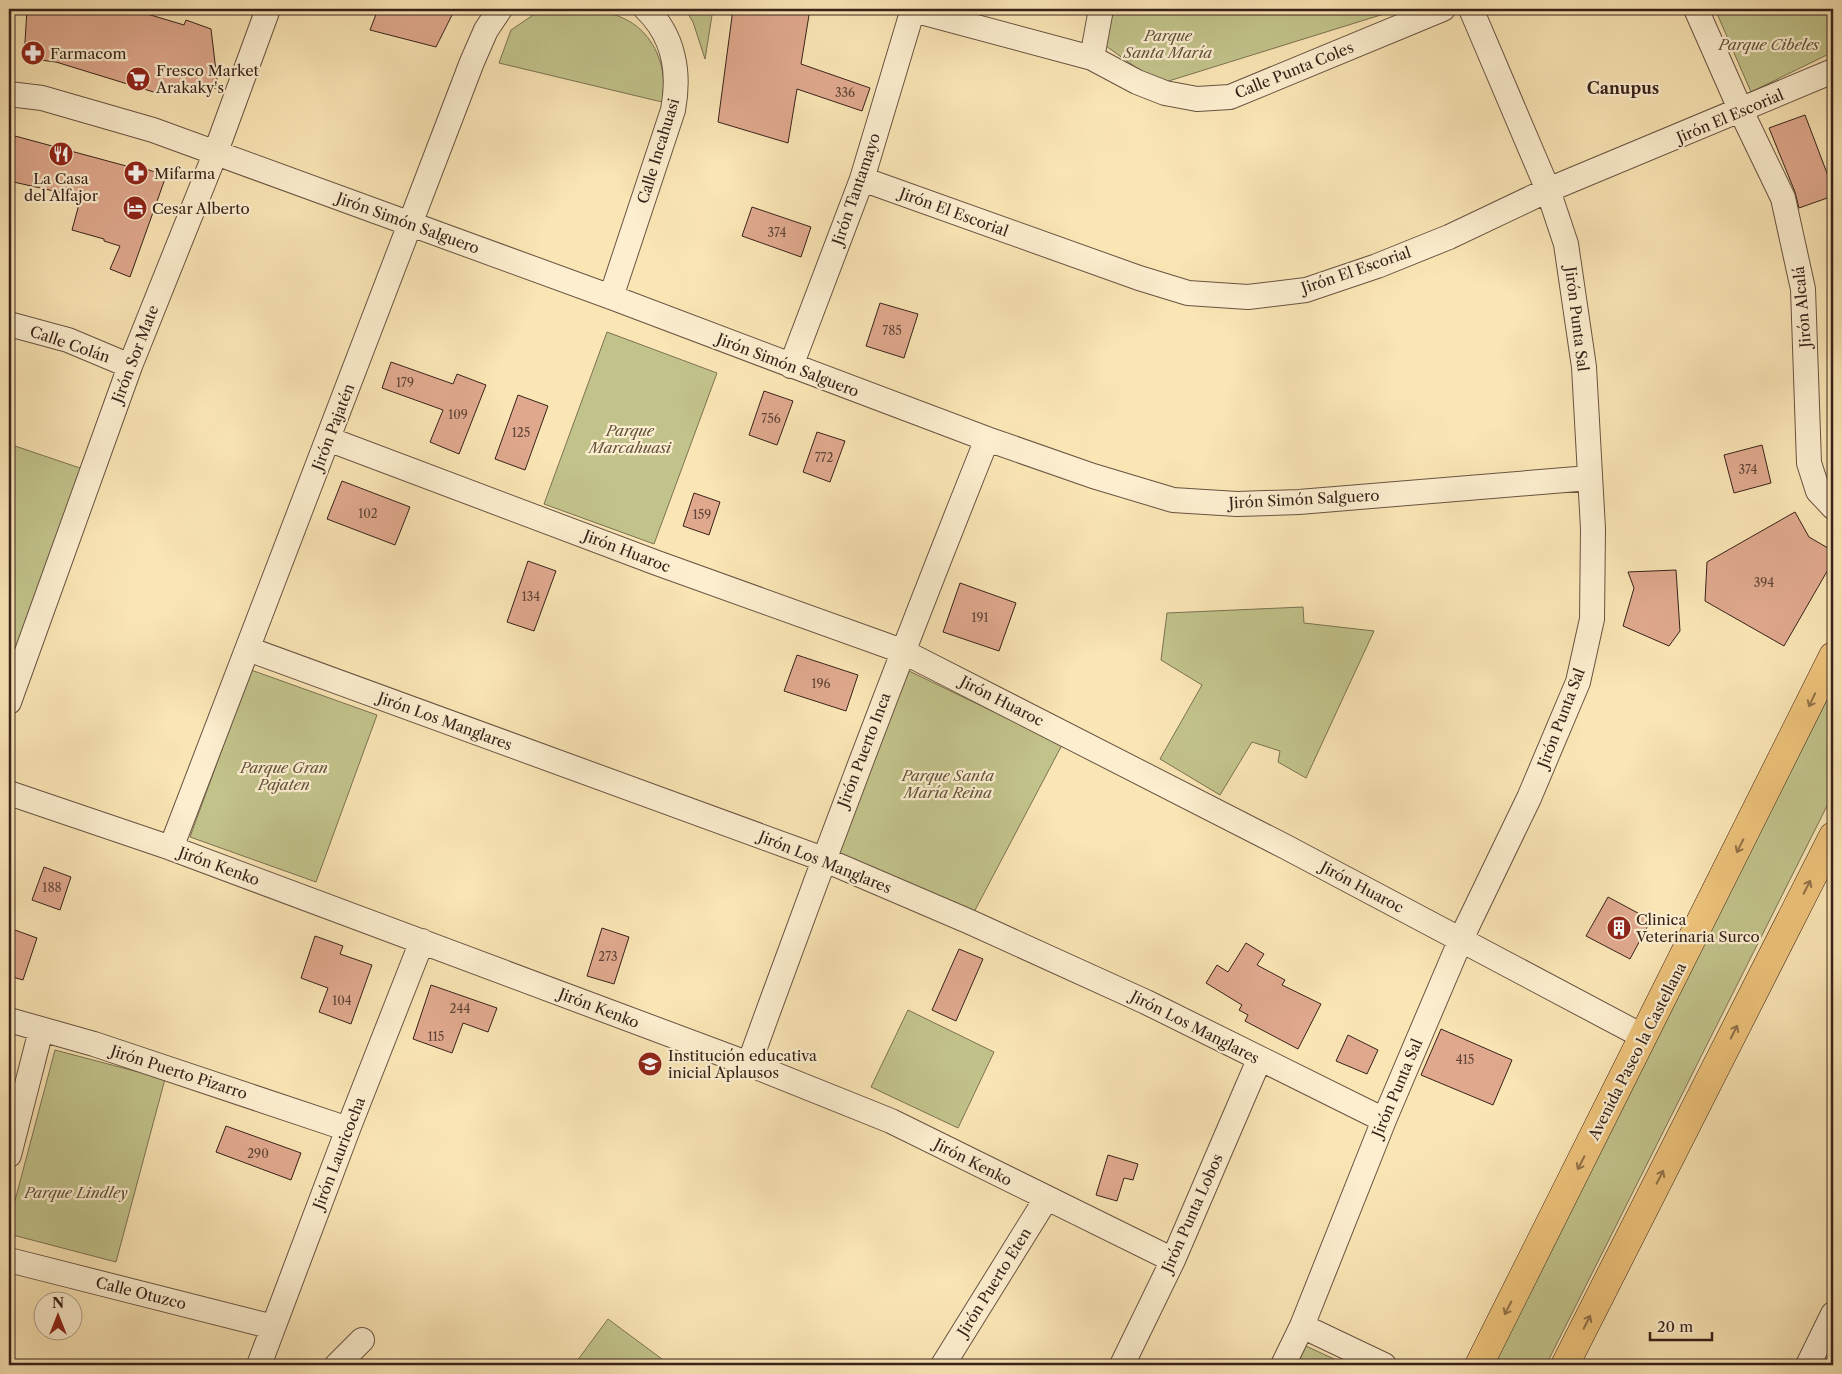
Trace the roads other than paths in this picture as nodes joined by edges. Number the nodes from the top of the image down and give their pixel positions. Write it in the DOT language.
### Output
graph roads {
  1 [pos="268,9"];
  2 [pos="500,9"];
  3 [pos="646,9"];
  4 [pos="913,9"];
  5 [pos="1100,9"];
  6 [pos="1443,9"];
  7 [pos="1471,9"];
  8 [pos="1696,9"];
  9 [pos="1092,58"];
  10 [pos="1833,71"];
  11 [pos="9,94"];
  12 [pos="1741,111"];
  13 [pos="215,154"];
  14 [pos="862,179"];
  15 [pos="1548,190"];
  16 [pos="411,224"];
  17 [pos="611,297"];
  18 [pos="9,324"];
  19 [pos="130,366"];
  20 [pos="791,366"];
  21 [pos="328,438"];
  22 [pos="986,438"];
  23 [pos="1589,478"];
  24 [pos="1833,507"];
  25 [pos="248,649"];
  26 [pos="902,651"];
  27 [pos="1833,656"];
  28 [pos="9,702"];
  29 [pos="9,793"];
  30 [pos="1833,836"];
  31 [pos="171,848"];
  32 [pos="823,859"];
  33 [pos="1461,939"];
  34 [pos="422,941"];
  35 [pos="9,1020"];
  36 [pos="41,1030"];
  37 [pos="1644,1037"];
  38 [pos="1259,1060"];
  39 [pos="749,1064"];
  40 [pos="1384,1120"];
  41 [pos="348,1129"];
  42 [pos="9,1155"];
  43 [pos="1046,1199"];
  44 [pos="9,1260"];
  45 [pos="1173,1260"];
  46 [pos="1833,1314"];
  47 [pos="274,1326"];
  48 [pos="1302,1326"];
  49 [pos="362,1340"];
  50 [pos="259,1365"];
  51 [pos="337,1365"];
  52 [pos="943,1365"];
  53 [pos="1122,1365"];
  54 [pos="1283,1365"];
  55 [pos="1384,1365"];
  56 [pos="1479,1365"];
  57 [pos="1565,1365"];
  58 [pos="1808,1365"];
  1 -- 13 [label="street, Jirón Sor Mate"];
  2 -- 16 [label="street, Jirón Pajatén"];
  3 -- 17 [label="street, Calle Incahuasi"];
  4 -- 9 [label="street, Calle Punta Coles"];
  4 -- 14 [label="street, Jirón Tantamayo"];
  5 -- 9 [label="street"];
  6 -- 9 [label="street, Calle Punta Coles"];
  7 -- 15 [label="street, Jirón Punta Sal"];
  8 -- 12 [label="street, Jirón Alcalá"];
  10 -- 12 [label="street, Jirón El Escorial"];
  11 -- 13 [label="street, Jirón Simón Salguero"];
  12 -- 15 [label="street, Jirón El Escorial"];
  12 -- 24 [label="street, Jirón Alcalá"];
  13 -- 16 [label="street, Jirón Simón Salguero"];
  13 -- 19 [label="street, Jirón Sor Mate"];
  14 -- 15 [label="street, Jirón El Escorial"];
  14 -- 20 [label="street, Jirón Tantamayo"];
  15 -- 23 [label="street, Jirón Punta Sal"];
  16 -- 17 [label="street, Jirón Simón Salguero"];
  16 -- 21 [label="street, Jirón Pajatén"];
  17 -- 20 [label="street, Jirón Simón Salguero"];
  18 -- 19 [label="street, Calle Colán"];
  19 -- 28 [label="street, Jirón Sor Mate"];
  20 -- 22 [label="street, Jirón Simón Salguero"];
  21 -- 25 [label="street, Jirón Pajatén"];
  21 -- 26 [label="street, Jirón Huaroc"];
  22 -- 23 [label="street, Jirón Simón Salguero"];
  22 -- 26 [label="street, Jirón Puerto Inca"];
  23 -- 33 [label="street, Jirón Punta Sal"];
  25 -- 31 [label="street, Jirón Pajatén"];
  25 -- 32 [label="street, Jirón Los Manglares"];
  26 -- 32 [label="street, Jirón Puerto Inca"];
  26 -- 33 [label="street, Jirón Huaroc"];
  27 -- 37 [label="main road, Avenida Paseo la Castellana, one-way"];
  29 -- 31 [label="street, Jirón Kenko"];
  57 -- 30 [label="main road, one-way"];
  31 -- 34 [label="street, Jirón Kenko"];
  32 -- 38 [label="street, Jirón Los Manglares"];
  32 -- 39 [label="street, Jirón Puerto Inca"];
  33 -- 37 [label="street, Jirón Huaroc"];
  33 -- 40 [label="street, Jirón Punta Sal"];
  34 -- 39 [label="street, Jirón Kenko"];
  34 -- 41 [label="street, Jirón Lauricocha"];
  35 -- 36 [label="street, Jirón Puerto Pizarro"];
  36 -- 41 [label="street, Jirón Puerto Pizarro"];
  36 -- 42 [label="street"];
  37 -- 56 [label="main road, Avenida Paseo la Castellana, one-way"];
  38 -- 40 [label="street, Jirón Los Manglares"];
  38 -- 45 [label="street, Jirón Punta Lobos"];
  39 -- 43 [label="street, Jirón Kenko"];
  40 -- 48 [label="street, Jirón Punta Sal"];
  41 -- 47 [label="street, Jirón Lauricocha"];
  43 -- 45 [label="street, Jirón Kenko"];
  43 -- 52 [label="street, Jirón Puerto Eten"];
  44 -- 47 [label="street, Calle Otuzco"];
  45 -- 53 [label="street, Jirón Punta Lobos"];
  46 -- 58 [label="street"];
  47 -- 50 [label="street, Jirón Lauricocha"];
  48 -- 54 [label="street, Jirón Punta Sal"];
  48 -- 55 [label="street"];
  49 -- 51 [label="street"];
}
